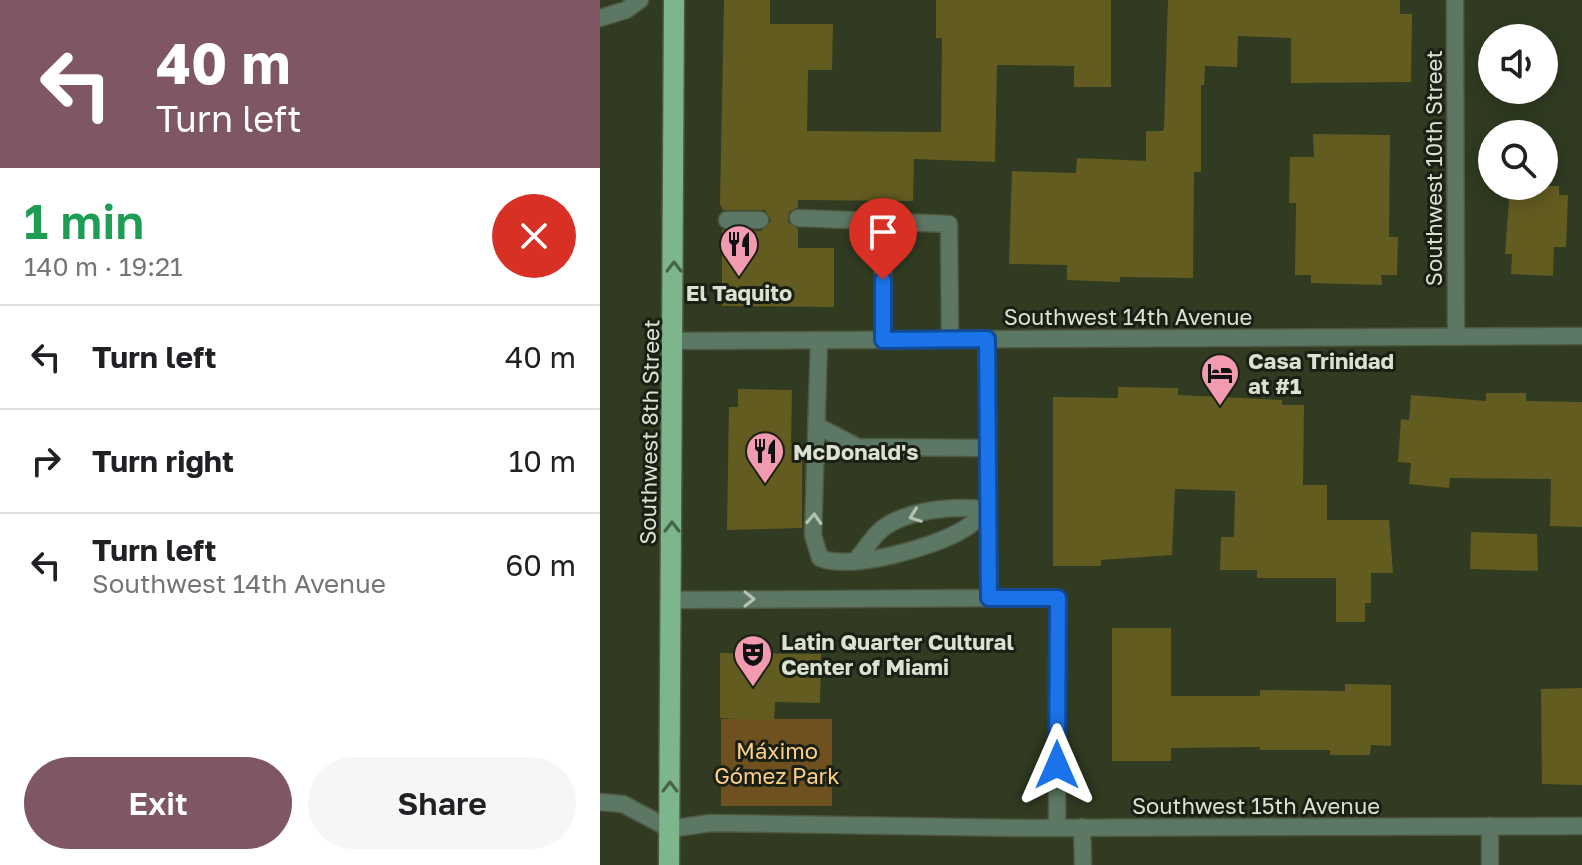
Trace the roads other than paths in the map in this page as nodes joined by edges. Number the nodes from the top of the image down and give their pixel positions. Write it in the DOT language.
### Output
graph roads {
  1 [pos="640,0"];
  2 [pos="674,0"];
  3 [pos="1455,0"];
  4 [pos="600,18"];
  5 [pos="798,218"];
  6 [pos="883,219"];
  7 [pos="727,220"];
  8 [pos="760,220"];
  9 [pos="1582,336"];
  10 [pos="1456,337"];
  11 [pos="950,339"];
  12 [pos="987,339"];
  13 [pos="883,340"];
  14 [pos="674,341"];
  15 [pos="819,341"];
  16 [pos="819,427"];
  17 [pos="988,448"];
  18 [pos="988,510"];
  19 [pos="857,559"];
  20 [pos="989,598"];
  21 [pos="671,600"];
  22 [pos="600,802"];
  23 [pos="1490,826"];
  24 [pos="1582,826"];
  25 [pos="1057,827"];
  26 [pos="1082,827"];
  27 [pos="670,829"];
  28 [pos="669,865"];
  29 [pos="1083,865"];
  30 [pos="1490,865"];
  1 -- 4 [label="street"];
  14 -- 2 [label="main road, Southwest 8th Street, one-way"];
  3 -- 10 [label="street, Southwest 10th Street"];
  5 -- 6 [label="street"];
  6 -- 11 [label="street"];
  6 -- 13 [label="street"];
  7 -- 8 [label="street"];
  9 -- 10 [label="street, Southwest 14th Avenue"];
  10 -- 12 [label="street, Southwest 14th Avenue"];
  11 -- 12 [label="street, Southwest 14th Avenue"];
  11 -- 13 [label="street, Southwest 14th Avenue"];
  12 -- 17 [label="street"];
  13 -- 15 [label="street, Southwest 14th Avenue"];
  14 -- 15 [label="street, Southwest 14th Avenue"];
  21 -- 14 [label="main road, Southwest 8th Street, one-way"];
  15 -- 16 [label="street"];
  16 -- 17 [label="street"];
  19 -- 16 [label="street, one-way"];
  17 -- 18 [label="street"];
  18 -- 19 [label="street"];
  18 -- 19 [label="street, one-way"];
  18 -- 20 [label="street"];
  21 -- 20 [label="street, one-way"];
  20 -- 25 [label="street"];
  27 -- 21 [label="main road, Southwest 8th Street, one-way"];
  22 -- 27 [label="street"];
  23 -- 24 [label="street, Southwest 15th Avenue"];
  23 -- 26 [label="street, Southwest 15th Avenue"];
  23 -- 30 [label="street"];
  25 -- 26 [label="street, Southwest 15th Avenue"];
  25 -- 27 [label="street, Southwest 15th Avenue"];
  26 -- 29 [label="street"];
  27 -- 28 [label="main road, Southwest 8th Street"];
}
